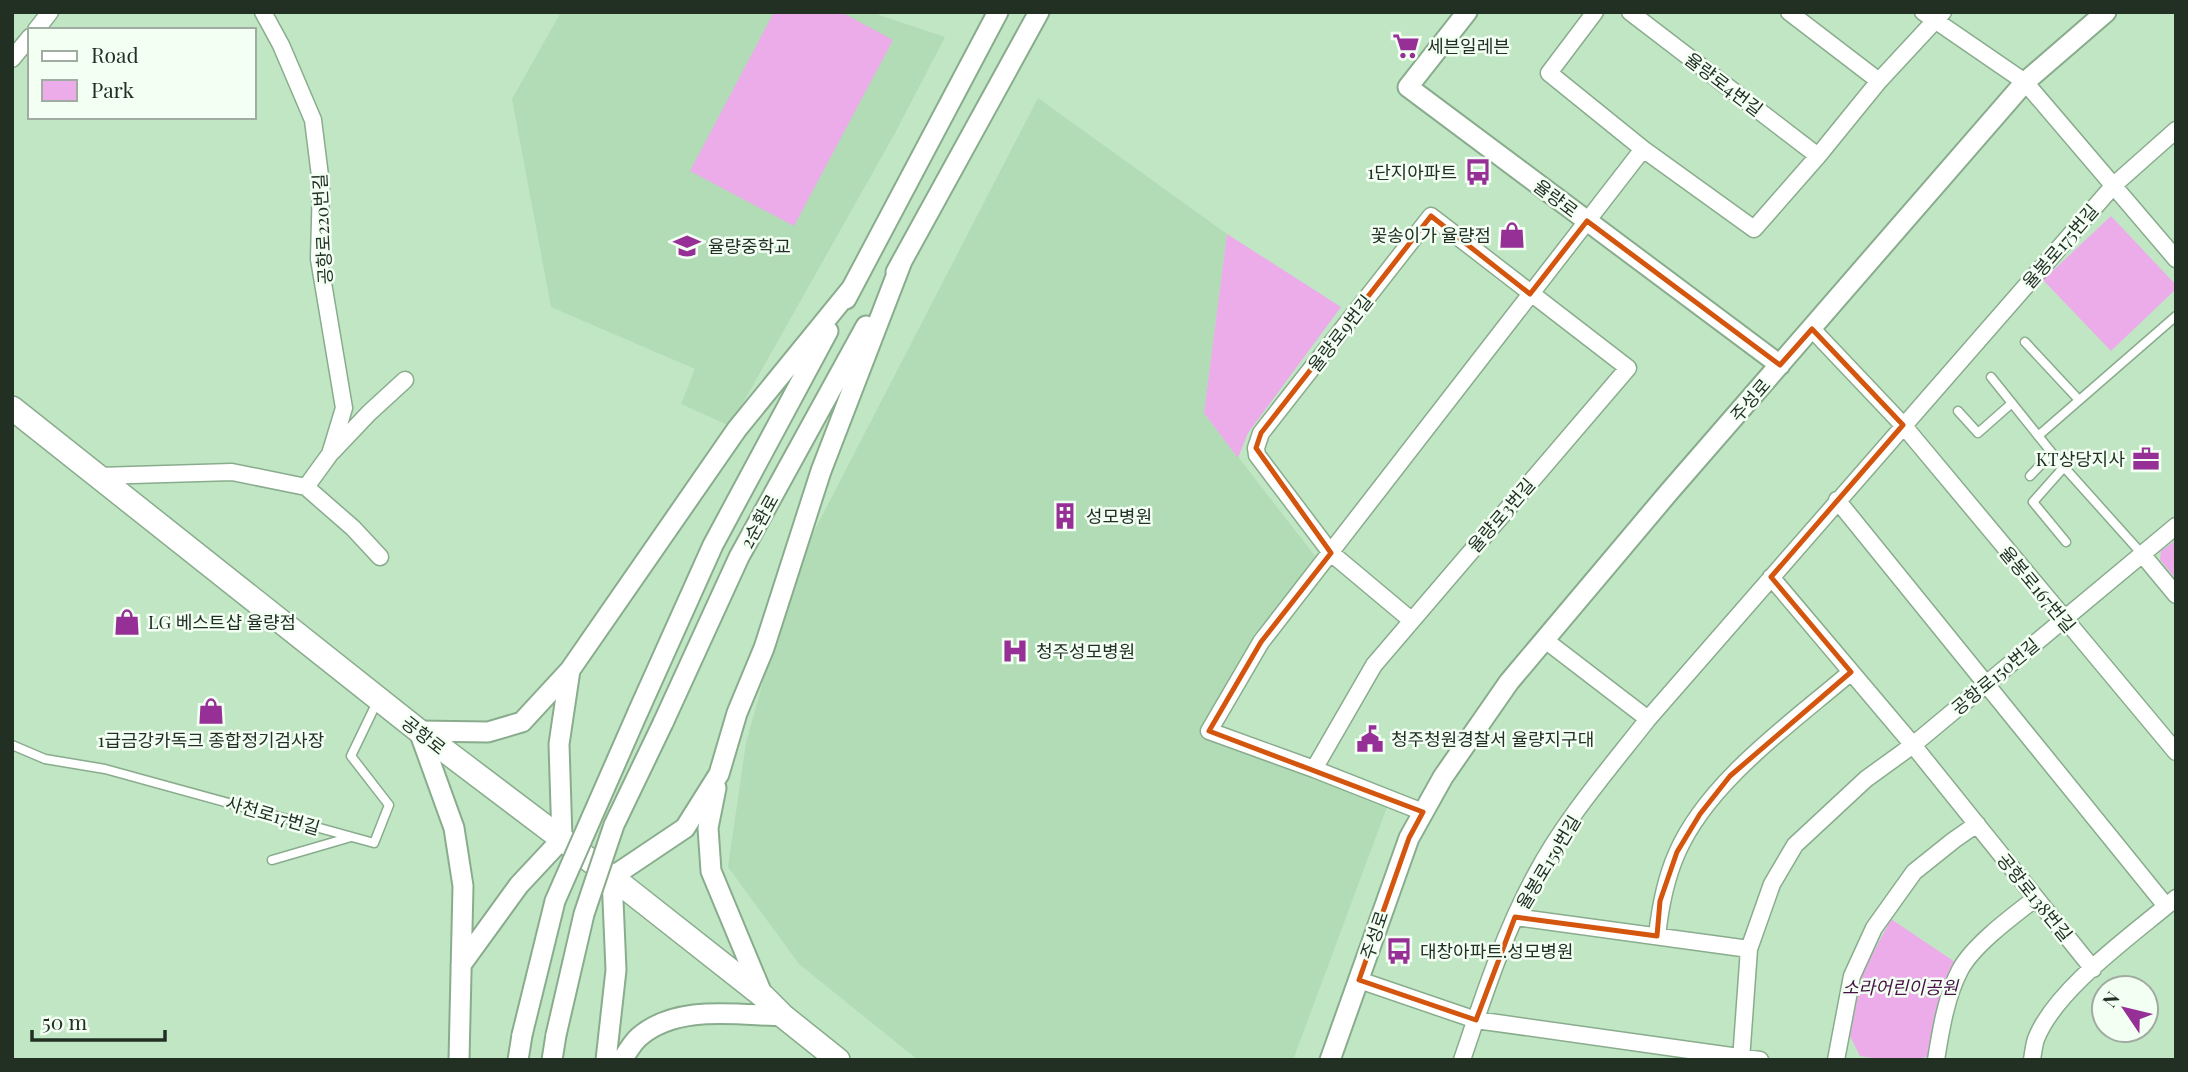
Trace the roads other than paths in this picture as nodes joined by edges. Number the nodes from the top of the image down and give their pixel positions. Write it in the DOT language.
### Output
graph roads {
  1 [pos="50,12"];
  2 [pos="263,12"];
  3 [pos="998,12"];
  4 [pos="1039,12"];
  5 [pos="1467,12"];
  6 [pos="1594,12"];
  7 [pos="1630,12"];
  8 [pos="1789,12"];
  9 [pos="2106,12"];
  10 [pos="1933,15"];
  11 [pos="38,28"];
  12 [pos="28,39"];
  13 [pos="12,59"];
  14 [pos="1880,81"];
  15 [pos="2025,82"];
  16 [pos="2176,130"];
  17 [pos="1643,149"];
  18 [pos="1818,156"];
  19 [pos="2114,185"];
  20 [pos="1587,221"];
  21 [pos="2176,259"];
  22 [pos="902,261"];
  23 [pos="851,289"];
  24 [pos="1530,294"];
  25 [pos="2176,316"];
  26 [pos="1812,329"];
  27 [pos="2025,342"];
  28 [pos="1780,365"];
  29 [pos="1991,377"];
  30 [pos="405,380"];
  31 [pos="2079,400"];
  32 [pos="2012,403"];
  33 [pos="12,408"];
  34 [pos="1958,411"];
  35 [pos="1903,425"];
  36 [pos="2038,436"];
  37 [pos="2052,453"];
  38 [pos="330,454"];
  39 [pos="2064,467"];
  40 [pos="99,476"];
  41 [pos="2030,476"];
  42 [pos="306,487"];
  43 [pos="1837,500"];
  44 [pos="2176,526"];
  45 [pos="2066,542"];
  46 [pos="1331,553"];
  47 [pos="2141,554"];
  48 [pos="380,557"];
  49 [pos="1770,577"];
  50 [pos="2176,595"];
  51 [pos="1411,620"];
  52 [pos="2063,620"];
  53 [pos="1545,640"];
  54 [pos="570,670"];
  55 [pos="1851,672"];
  56 [pos="1986,684"];
  57 [pos="379,699"];
  58 [pos="1648,719"];
  59 [pos="419,731"];
  60 [pos="12,745"];
  61 [pos="1913,745"];
  62 [pos="2176,752"];
  63 [pos="1314,769"];
  64 [pos="719,774"];
  65 [pos="1423,812"];
  66 [pos="1977,824"];
  67 [pos="351,837"];
  68 [pos="562,839"];
  69 [pos="272,860"];
  70 [pos="612,877"];
  71 [pos="2036,898"];
  72 [pos="2171,902"];
  73 [pos="1515,917"];
  74 [pos="1657,936"];
  75 [pos="1749,949"];
  76 [pos="461,965"];
  77 [pos="2093,969"];
  78 [pos="1359,980"];
  79 [pos="763,996"];
  80 [pos="783,1016"];
  81 [pos="1475,1020"];
  82 [pos="1741,1059"];
  83 [pos="459,1060"];
  84 [pos="518,1060"];
  85 [pos="552,1060"];
  86 [pos="606,1060"];
  87 [pos="622,1060"];
  88 [pos="838,1060"];
  89 [pos="1330,1060"];
  90 [pos="1462,1060"];
  91 [pos="1760,1060"];
  92 [pos="1836,1060"];
  93 [pos="1937,1060"];
  94 [pos="2032,1060"];
  1 -- 11 [label="street"];
  2 -- 38 [label="street, 공항로220번길"];
  3 -- 23 [label="street, 2순환로"];
  4 -- 22 [label="street, 2순환로"];
  5 -- 20 [label="street, 율량로"];
  6 -- 17 [label="street"];
  7 -- 18 [label="street, 율량로4번길"];
  8 -- 14 [label="street"];
  9 -- 15 [label="street, 주성로"];
  10 -- 14 [label="street"];
  10 -- 15 [label="street"];
  12 -- 13 [label="street"];
  14 -- 18 [label="street"];
  15 -- 19 [label="street"];
  15 -- 26 [label="street, 주성로"];
  16 -- 19 [label="street, 율봉로175번길"];
  17 -- 18 [label="street"];
  17 -- 20 [label="street"];
  19 -- 21 [label="street"];
  19 -- 35 [label="street, 율봉로175번길"];
  20 -- 24 [label="street"];
  20 -- 28 [label="street, 율량로"];
  22 -- 64 [label="street"];
  22 -- 85 [label="street, 2순환로, bridge"];
  23 -- 54 [label="street"];
  23 -- 84 [label="street, 2순환로, bridge"];
  24 -- 46 [label="street"];
  24 -- 46 [label="street, 율량로9번길"];
  24 -- 51 [label="street, 율량로3번길"];
  25 -- 31 [label="lane"];
  26 -- 28 [label="street, 주성로"];
  26 -- 35 [label="street, 율봉로167번길"];
  27 -- 31 [label="lane"];
  28 -- 53 [label="street, 주성로"];
  29 -- 32 [label="lane"];
  30 -- 38 [label="street, 공항로220번길"];
  31 -- 36 [label="lane"];
  32 -- 34 [label="lane"];
  32 -- 36 [label="lane"];
  33 -- 40 [label="main road, 공항로"];
  35 -- 43 [label="street"];
  35 -- 52 [label="street, 율봉로167번길"];
  36 -- 37 [label="lane"];
  37 -- 39 [label="lane"];
  37 -- 41 [label="lane"];
  38 -- 42 [label="street, 공항로220번길"];
  39 -- 45 [label="lane"];
  39 -- 47 [label="lane"];
  40 -- 42 [label="street"];
  40 -- 57 [label="main road, 공항로"];
  42 -- 48 [label="street"];
  43 -- 49 [label="street"];
  43 -- 56 [label="street"];
  44 -- 47 [label="street, 공항로150번길"];
  46 -- 51 [label="street"];
  46 -- 63 [label="street"];
  47 -- 50 [label="street"];
  47 -- 52 [label="street, 공항로150번길"];
  49 -- 55 [label="street"];
  49 -- 58 [label="street"];
  51 -- 63 [label="street, 율량로3번길"];
  52 -- 56 [label="street, 공항로150번길"];
  52 -- 62 [label="street, 율봉로167번길"];
  53 -- 58 [label="street"];
  53 -- 65 [label="street, 주성로"];
  54 -- 59 [label="street"];
  54 -- 68 [label="street"];
  55 -- 61 [label="street"];
  55 -- 74 [label="street"];
  56 -- 61 [label="street, 공항로150번길"];
  56 -- 72 [label="street"];
  57 -- 59 [label="main road, 공항로"];
  57 -- 67 [label="lane, 사천로17번길"];
  58 -- 73 [label="street, 율봉로159번길"];
  59 -- 68 [label="main road, 공항로"];
  59 -- 76 [label="street"];
  60 -- 67 [label="lane, 사천로17번길"];
  61 -- 66 [label="street"];
  61 -- 75 [label="street, 공항로150번길"];
  63 -- 65 [label="street"];
  64 -- 70 [label="street"];
  64 -- 79 [label="street"];
  65 -- 78 [label="street, 주성로"];
  66 -- 71 [label="street, 공항로138번길"];
  66 -- 92 [label="street"];
  67 -- 69 [label="lane"];
  68 -- 70 [label="main road, 공항로"];
  68 -- 76 [label="street"];
  70 -- 79 [label="main road, 공항로"];
  70 -- 86 [label="street"];
  71 -- 77 [label="street, 공항로138번길"];
  71 -- 93 [label="street"];
  72 -- 77 [label="street"];
  73 -- 74 [label="street"];
  73 -- 81 [label="street, 율봉로159번길"];
  74 -- 75 [label="street"];
  75 -- 82 [label="street, 공항로150번길"];
  76 -- 83 [label="street"];
  77 -- 94 [label="street"];
  78 -- 81 [label="street"];
  78 -- 89 [label="street, 주성로"];
  79 -- 80 [label="main road, 공항로"];
  80 -- 87 [label="street"];
  80 -- 88 [label="main road, 공항로"];
  81 -- 82 [label="street"];
  81 -- 90 [label="street, 율봉로159번길"];
  82 -- 91 [label="street"];
}
